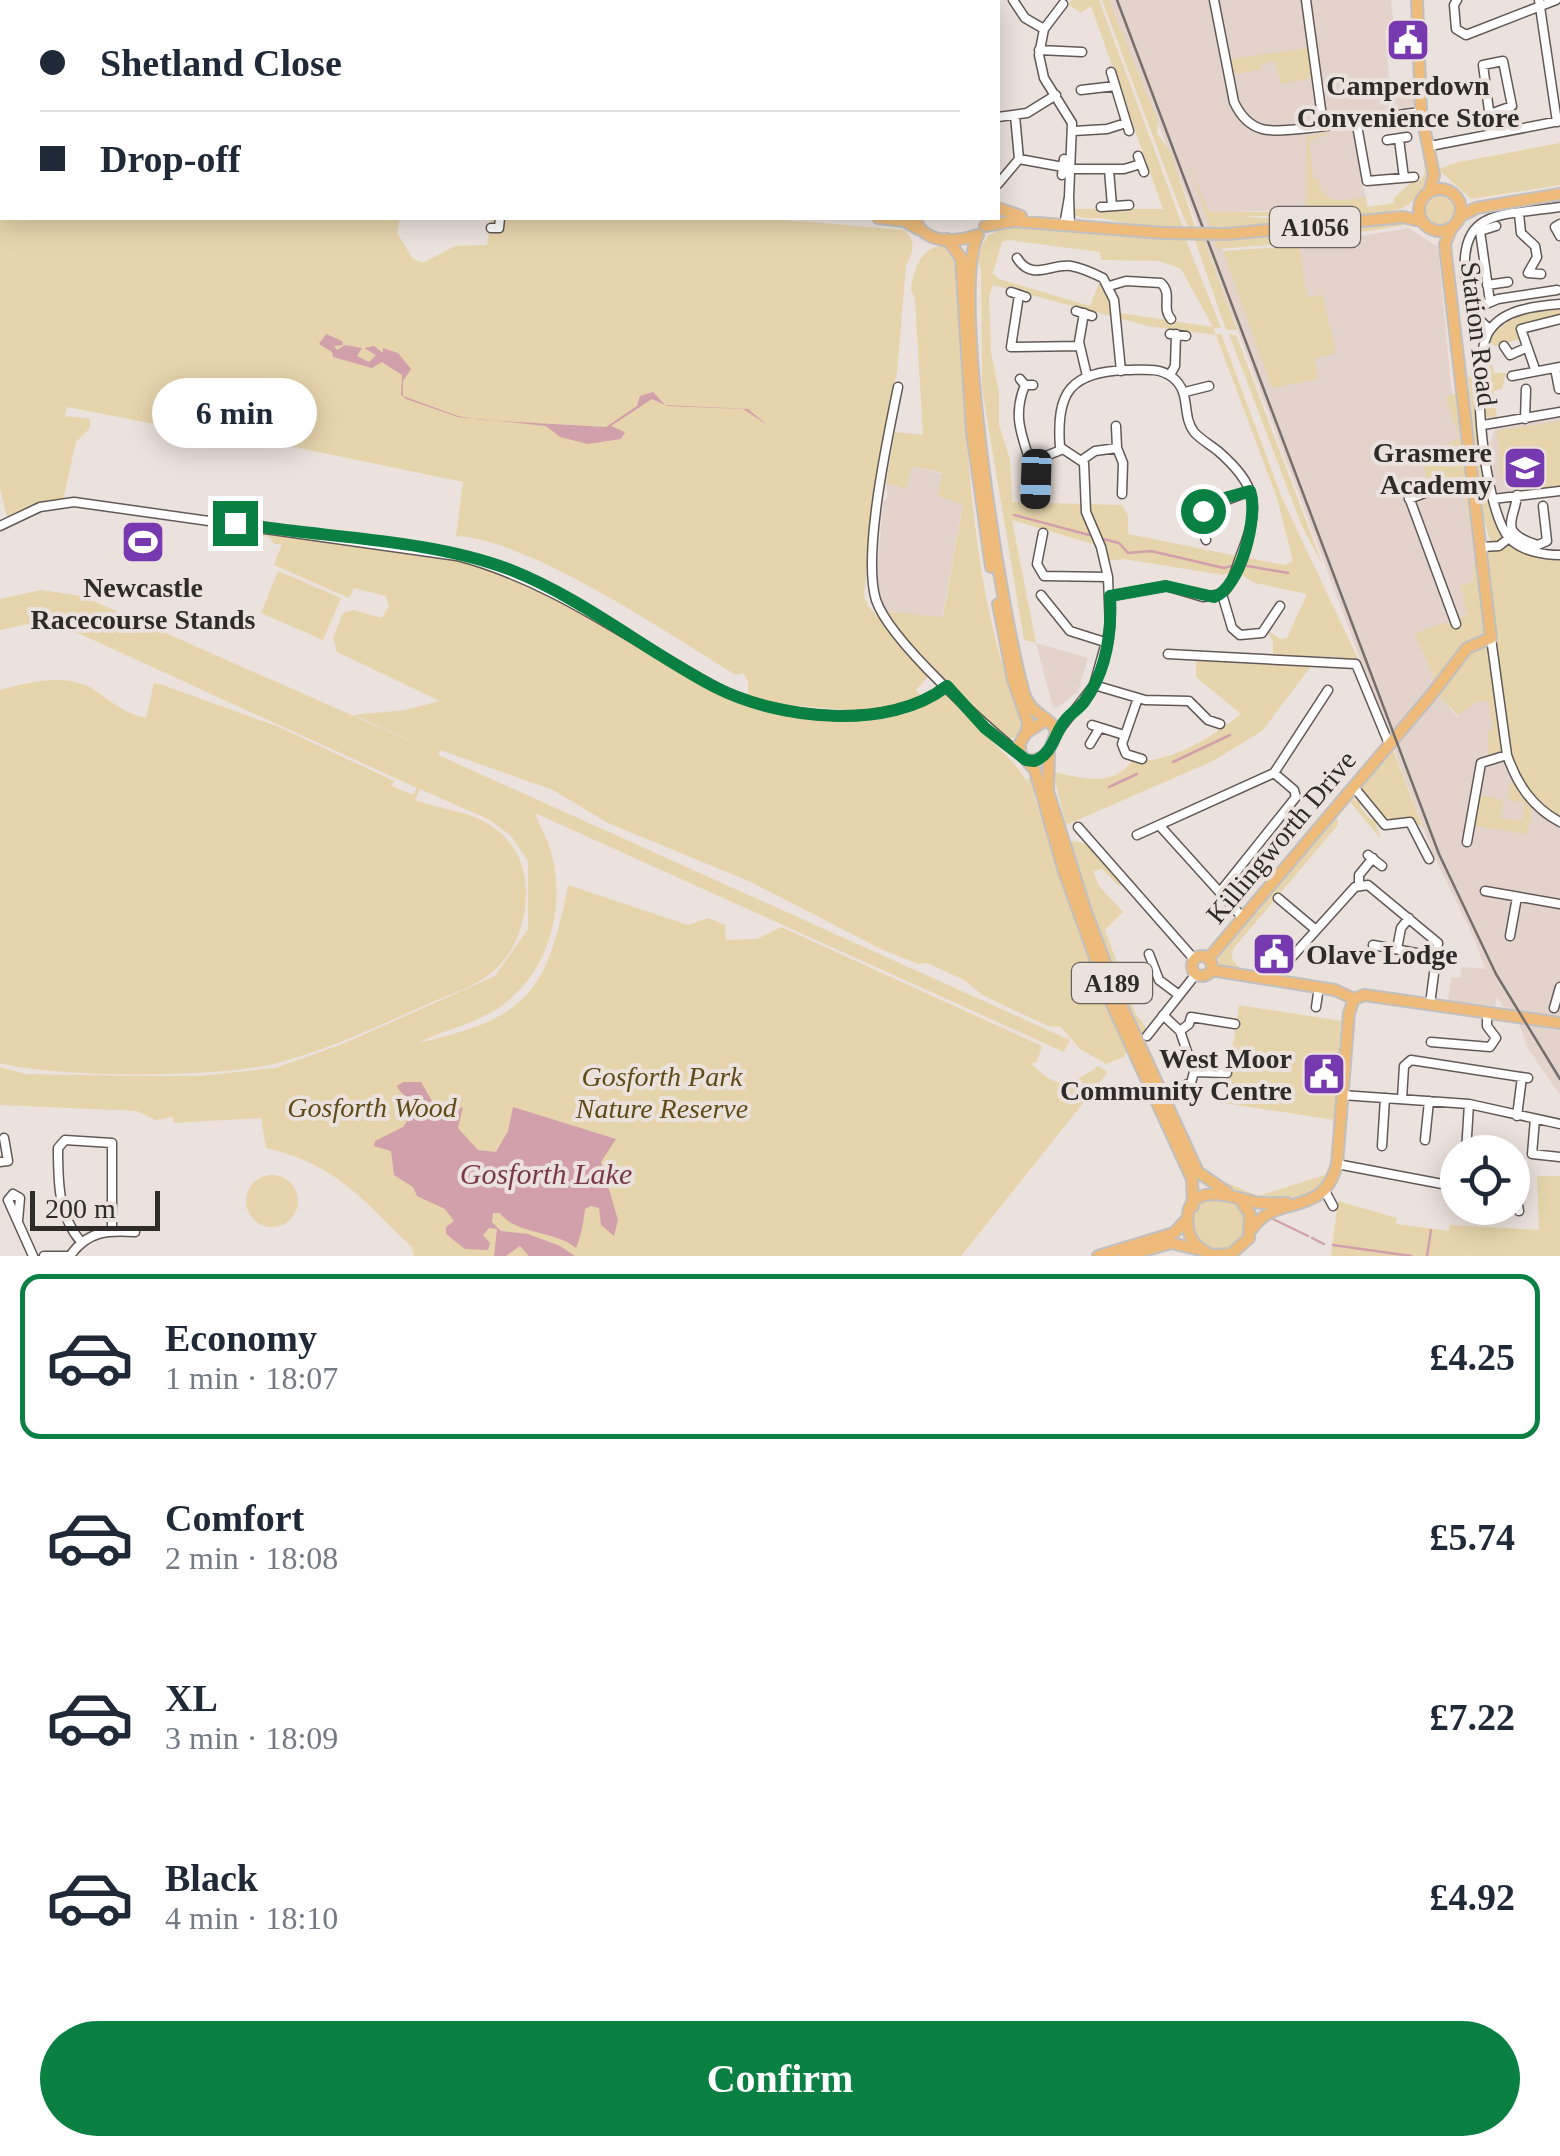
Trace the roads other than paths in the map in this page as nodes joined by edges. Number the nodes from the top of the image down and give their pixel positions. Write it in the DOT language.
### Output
graph roads {
  1 [pos="1214,0"];
  2 [pos="1306,0"];
  3 [pos="1417,0"];
  4 [pos="1457,0"];
  5 [pos="1556,0"];
  6 [pos="1540,2"];
  7 [pos="1012,4"];
  8 [pos="1064,4"];
  9 [pos="1044,29"];
  10 [pos="1039,50"];
  11 [pos="1082,52"];
  12 [pos="1560,59"];
  13 [pos="1549,64"];
  14 [pos="1111,72"];
  15 [pos="1115,86"];
  16 [pos="1088,87"];
  17 [pos="1056,94"];
  18 [pos="1421,112"];
  19 [pos="1490,114"];
  20 [pos="1015,116"];
  21 [pos="1000,118"];
  22 [pos="1356,120"];
  23 [pos="1558,121"];
  24 [pos="1324,124"];
  25 [pos="1074,130"];
  26 [pos="1492,134"];
  27 [pos="1387,140"];
  28 [pos="1430,146"];
  29 [pos="1019,159"];
  30 [pos="1141,164"];
  31 [pos="1065,168"];
  32 [pos="1109,170"];
  33 [pos="1434,176"];
  34 [pos="1414,177"];
  35 [pos="1404,178"];
  36 [pos="1000,187"];
  37 [pos="1444,188"];
  38 [pos="1428,192"];
  39 [pos="1560,194"];
  40 [pos="1458,198"];
  41 [pos="1129,205"];
  42 [pos="1112,206"];
  43 [pos="1560,206"];
  44 [pos="1101,207"];
  45 [pos="1476,208"];
  46 [pos="1000,209"];
  47 [pos="1418,209"];
  48 [pos="1518,214"];
  49 [pos="1403,217"];
  50 [pos="1459,217"];
  51 [pos="500,220"];
  52 [pos="1421,222"];
  53 [pos="1067,223"];
  54 [pos="917,224"];
  55 [pos="1560,224"];
  56 [pos="984,226"];
  57 [pos="1496,226"];
  58 [pos="491,228"];
  59 [pos="1451,229"];
  60 [pos="1436,232"];
  61 [pos="1560,236"];
  62 [pos="947,240"];
  63 [pos="1445,244"];
  64 [pos="1498,246"];
  65 [pos="1485,247"];
  66 [pos="1017,262"];
  67 [pos="1539,273"];
  68 [pos="1506,281"];
  69 [pos="1109,286"];
  70 [pos="1487,286"];
  71 [pos="1551,293"];
  72 [pos="1018,295"];
  73 [pos="1490,302"];
  74 [pos="1560,304"];
  75 [pos="1472,310"];
  76 [pos="1084,314"];
  77 [pos="1167,317"];
  78 [pos="1560,319"];
  79 [pos="1490,329"];
  80 [pos="1177,335"];
  81 [pos="1080,346"];
  82 [pos="1504,346"];
  83 [pos="1526,348"];
  84 [pos="1557,368"];
  85 [pos="1535,369"];
  86 [pos="1121,371"];
  87 [pos="1086,376"];
  88 [pos="1170,376"];
  89 [pos="1512,376"];
  90 [pos="1026,383"];
  91 [pos="1211,385"];
  92 [pos="1557,387"];
  93 [pos="1526,389"];
  94 [pos="1185,392"];
  95 [pos="899,393"];
  96 [pos="1560,412"];
  97 [pos="1526,419"];
  98 [pos="1483,425"];
  99 [pos="1116,426"];
  100 [pos="1117,448"];
  101 [pos="1060,450"];
  102 [pos="1082,460"];
  103 [pos="1033,461"];
  104 [pos="1474,484"];
  105 [pos="1406,489"];
  106 [pos="1120,490"];
  107 [pos="1250,491"];
  108 [pos="1560,491"];
  109 [pos="1517,495"];
  110 [pos="1410,499"];
  111 [pos="1493,499"];
  112 [pos="1035,500"];
  113 [pos="1541,509"];
  114 [pos="0,526"];
  115 [pos="1043,533"];
  116 [pos="1509,538"];
  117 [pos="1203,539"];
  118 [pos="1482,547"];
  119 [pos="1560,555"];
  120 [pos="1108,577"];
  121 [pos="1222,594"];
  122 [pos="1110,596"];
  123 [pos="1047,598"];
  124 [pos="1279,613"];
  125 [pos="1456,624"];
  126 [pos="1491,638"];
  127 [pos="1108,643"];
  128 [pos="1168,654"];
  129 [pos="1094,684"];
  130 [pos="947,686"];
  131 [pos="1328,690"];
  132 [pos="1138,698"];
  133 [pos="1066,718"];
  134 [pos="1047,720"];
  135 [pos="1209,734"];
  136 [pos="1124,735"];
  137 [pos="1024,736"];
  138 [pos="1055,738"];
  139 [pos="1001,739"];
  140 [pos="1090,744"];
  141 [pos="1389,744"];
  142 [pos="1050,750"];
  143 [pos="1506,756"];
  144 [pos="1142,758"];
  145 [pos="1024,759"];
  146 [pos="1274,774"];
  147 [pos="1353,786"];
  148 [pos="1560,822"];
  149 [pos="1159,825"];
  150 [pos="1080,833"];
  151 [pos="1137,835"];
  152 [pos="1468,842"];
  153 [pos="1429,859"];
  154 [pos="1382,866"];
  155 [pos="1359,885"];
  156 [pos="1485,891"];
  157 [pos="1220,892"];
  158 [pos="1517,896"];
  159 [pos="1278,898"];
  160 [pos="1560,904"];
  161 [pos="1243,918"];
  162 [pos="1410,918"];
  163 [pos="1316,930"];
  164 [pos="1510,936"];
  165 [pos="1373,945"];
  166 [pos="1396,950"];
  167 [pos="1149,954"];
  168 [pos="1438,956"];
  169 [pos="1291,958"];
  170 [pos="1194,959"];
  171 [pos="1209,964"];
  172 [pos="1196,974"];
  173 [pos="1319,987"];
  174 [pos="1560,988"];
  175 [pos="1179,995"];
  176 [pos="1354,999"];
  177 [pos="1430,1004"];
  178 [pos="1316,1007"];
  179 [pos="1554,1008"];
  180 [pos="1487,1012"];
  181 [pos="1164,1015"];
  182 [pos="1560,1023"];
  183 [pos="1234,1024"];
  184 [pos="1180,1031"];
  185 [pos="1147,1036"];
  186 [pos="1431,1042"];
  187 [pos="1194,1072"];
  188 [pos="1227,1073"];
  189 [pos="1183,1086"];
  190 [pos="1342,1094"];
  191 [pos="1385,1098"];
  192 [pos="1402,1099"];
  193 [pos="1429,1101"];
  194 [pos="1469,1104"];
  195 [pos="1517,1116"];
  196 [pos="1534,1119"];
  197 [pos="1560,1124"];
  198 [pos="1468,1135"];
  199 [pos="4,1138"];
  200 [pos="1426,1140"];
  201 [pos="1382,1146"];
  202 [pos="1560,1157"];
  203 [pos="0,1162"];
  204 [pos="1338,1164"];
  205 [pos="1440,1184"];
  206 [pos="1325,1191"];
  207 [pos="1231,1194"];
  208 [pos="1308,1202"];
  209 [pos="1333,1206"];
  210 [pos="1191,1211"];
  211 [pos="18,1220"];
  212 [pos="1252,1229"];
  213 [pos="112,1230"];
  214 [pos="135,1232"];
  215 [pos="81,1242"];
  216 [pos="1246,1242"];
  217 [pos="1209,1254"];
  218 [pos="33,1256"];
  219 [pos="44,1256"];
  220 [pos="68,1256"];
  221 [pos="1098,1256"];
  222 [pos="1125,1256"];
  223 [pos="1245,1256"];
  1 -- 24 [label="street"];
  2 -- 24 [label="street"];
  3 -- 18 [label="main road"];
  4 -- 6 [label="street"];
  5 -- 6 [label="street"];
  6 -- 13 [label="street"];
  7 -- 9 [label="street"];
  8 -- 9 [label="street"];
  9 -- 10 [label="street"];
  10 -- 11 [label="street"];
  10 -- 17 [label="street"];
  12 -- 13 [label="street"];
  13 -- 23 [label="street"];
  14 -- 15 [label="street"];
  15 -- 16 [label="street"];
  15 -- 25 [label="street"];
  17 -- 20 [label="street"];
  17 -- 25 [label="street"];
  18 -- 22 [label="street"];
  18 -- 28 [label="main road"];
  19 -- 19 [label="street"];
  19 -- 26 [label="street"];
  20 -- 21 [label="street"];
  20 -- 29 [label="street"];
  22 -- 24 [label="street"];
  22 -- 35 [label="street"];
  23 -- 26 [label="street"];
  25 -- 31 [label="street"];
  26 -- 28 [label="street"];
  27 -- 35 [label="street"];
  28 -- 33 [label="main road"];
  29 -- 31 [label="street"];
  29 -- 36 [label="street"];
  30 -- 32 [label="street"];
  31 -- 32 [label="street"];
  31 -- 53 [label="street"];
  32 -- 42 [label="street"];
  33 -- 37 [label="main road"];
  33 -- 38 [label="main road"];
  34 -- 35 [label="street"];
  37 -- 38 [label="main road"];
  37 -- 40 [label="main road"];
  38 -- 47 [label="main road"];
  39 -- 45 [label="main road"];
  40 -- 45 [label="main road"];
  40 -- 50 [label="main road"];
  41 -- 42 [label="street"];
  42 -- 44 [label="street"];
  43 -- 48 [label="street"];
  45 -- 50 [label="main road"];
  46 -- 53 [label="main road, A1056"];
  47 -- 49 [label="main road, A1056"];
  47 -- 52 [label="main road"];
  48 -- 67 [label="street"];
  48 -- 75 [label="street"];
  49 -- 52 [label="main road, A1056"];
  49 -- 53 [label="main road, A1056, bridge"];
  50 -- 59 [label="main road"];
  51 -- 58 [label="street"];
  52 -- 60 [label="main road"];
  53 -- 56 [label="main road, A1056"];
  54 -- 62 [label="main road"];
  55 -- 61 [label="street"];
  56 -- 62 [label="main road"];
  56 -- 134 [label="main road"];
  57 -- 65 [label="street"];
  59 -- 60 [label="main road"];
  59 -- 63 [label="main road, Station Road"];
  60 -- 63 [label="main road, Station Road"];
  62 -- 137 [label="main road"];
  63 -- 104 [label="main road, Station Road"];
  64 -- 65 [label="street"];
  65 -- 70 [label="street"];
  66 -- 69 [label="street"];
  68 -- 70 [label="street"];
  69 -- 77 [label="street"];
  69 -- 86 [label="street"];
  70 -- 73 [label="street"];
  71 -- 73 [label="street"];
  72 -- 81 [label="street"];
  73 -- 75 [label="street"];
  74 -- 79 [label="street"];
  75 -- 79 [label="street"];
  76 -- 81 [label="street"];
  78 -- 83 [label="street"];
  79 -- 98 [label="street"];
  80 -- 88 [label="street"];
  81 -- 87 [label="street"];
  82 -- 83 [label="street"];
  83 -- 85 [label="street"];
  84 -- 85 [label="street"];
  84 -- 92 [label="street"];
  85 -- 89 [label="street"];
  86 -- 87 [label="street"];
  86 -- 88 [label="street"];
  87 -- 101 [label="street"];
  88 -- 94 [label="street"];
  90 -- 103 [label="street"];
  91 -- 94 [label="street"];
  93 -- 97 [label="street"];
  94 -- 107 [label="street"];
  95 -- 130 [label="street"];
  96 -- 97 [label="street"];
  97 -- 98 [label="street"];
  98 -- 111 [label="street"];
  99 -- 100 [label="street"];
  100 -- 102 [label="street"];
  100 -- 106 [label="street"];
  101 -- 102 [label="street"];
  101 -- 103 [label="street"];
  102 -- 120 [label="street"];
  103 -- 112 [label="street"];
  104 -- 110 [label="street"];
  104 -- 118 [label="main road, Station Road"];
  105 -- 110 [label="street"];
  107 -- 117 [label="street"];
  107 -- 121 [label="street"];
  108 -- 109 [label="street"];
  109 -- 111 [label="street"];
  109 -- 113 [label="street"];
  110 -- 125 [label="street"];
  111 -- 116 [label="street"];
  114 -- 130 [label="street"];
  115 -- 120 [label="street"];
  116 -- 118 [label="street"];
  116 -- 119 [label="street"];
  118 -- 126 [label="main road, Station Road"];
  120 -- 122 [label="street"];
  121 -- 122 [label="street"];
  121 -- 124 [label="street"];
  122 -- 127 [label="street"];
  123 -- 127 [label="street"];
  126 -- 141 [label="main road"];
  126 -- 143 [label="street"];
  127 -- 129 [label="street"];
  128 -- 141 [label="street"];
  129 -- 132 [label="street"];
  129 -- 133 [label="street"];
  130 -- 139 [label="street"];
  131 -- 146 [label="street"];
  132 -- 135 [label="street"];
  132 -- 136 [label="street"];
  133 -- 134 [label="street"];
  133 -- 138 [label="street"];
  134 -- 137 [label="main road"];
  134 -- 138 [label="main road"];
  136 -- 140 [label="street"];
  136 -- 144 [label="street"];
  137 -- 139 [label="street"];
  137 -- 145 [label="main road"];
  138 -- 142 [label="main road"];
  139 -- 145 [label="street"];
  141 -- 147 [label="main road, Killingworth Drive"];
  142 -- 145 [label="main road"];
  142 -- 207 [label="main road, A189"];
  143 -- 148 [label="street"];
  143 -- 152 [label="street"];
  145 -- 210 [label="main road, A189"];
  146 -- 149 [label="street"];
  146 -- 157 [label="street"];
  147 -- 153 [label="street"];
  147 -- 161 [label="main road, Killingworth Drive"];
  149 -- 151 [label="street"];
  149 -- 157 [label="street"];
  150 -- 170 [label="street"];
  154 -- 155 [label="street"];
  155 -- 162 [label="street"];
  155 -- 163 [label="street"];
  156 -- 158 [label="street"];
  157 -- 161 [label="street"];
  158 -- 160 [label="street"];
  158 -- 164 [label="street"];
  159 -- 163 [label="street"];
  161 -- 171 [label="main road, Killingworth Drive"];
  162 -- 166 [label="street"];
  162 -- 168 [label="street"];
  163 -- 169 [label="street"];
  165 -- 166 [label="street"];
  166 -- 168 [label="street"];
  167 -- 175 [label="street"];
  168 -- 177 [label="street"];
  170 -- 171 [label="main road"];
  170 -- 172 [label="main road"];
  171 -- 172 [label="main road"];
  171 -- 173 [label="main road"];
  172 -- 175 [label="street"];
  173 -- 176 [label="main road"];
  173 -- 178 [label="street"];
  174 -- 179 [label="street"];
  175 -- 181 [label="street"];
  176 -- 177 [label="main road"];
  176 -- 190 [label="main road"];
  177 -- 180 [label="main road"];
  180 -- 182 [label="main road"];
  180 -- 186 [label="street"];
  181 -- 184 [label="street"];
  181 -- 185 [label="street"];
  183 -- 184 [label="street"];
  184 -- 187 [label="street"];
  187 -- 188 [label="street"];
  187 -- 189 [label="street"];
  190 -- 191 [label="street"];
  190 -- 204 [label="main road"];
  191 -- 192 [label="street"];
  191 -- 201 [label="street"];
  192 -- 193 [label="street"];
  192 -- 195 [label="street"];
  193 -- 194 [label="street"];
  193 -- 200 [label="street"];
  194 -- 195 [label="street"];
  194 -- 198 [label="street"];
  195 -- 196 [label="street"];
  196 -- 197 [label="street"];
  196 -- 202 [label="street"];
  199 -- 203 [label="street"];
  204 -- 205 [label="street"];
  204 -- 206 [label="main road"];
  206 -- 208 [label="main road"];
  206 -- 209 [label="street"];
  207 -- 208 [label="main road"];
  207 -- 210 [label="main road"];
  207 -- 212 [label="main road, A189"];
  208 -- 212 [label="main road"];
  210 -- 217 [label="main road, A189"];
  210 -- 221 [label="main road"];
  211 -- 218 [label="street"];
  212 -- 216 [label="main road"];
  213 -- 214 [label="street"];
  213 -- 215 [label="street"];
  213 -- 215 [label="street"];
  215 -- 220 [label="street"];
  216 -- 217 [label="main road"];
  216 -- 223 [label="main road"];
  217 -- 222 [label="main road"];
  219 -- 220 [label="street"];
}
